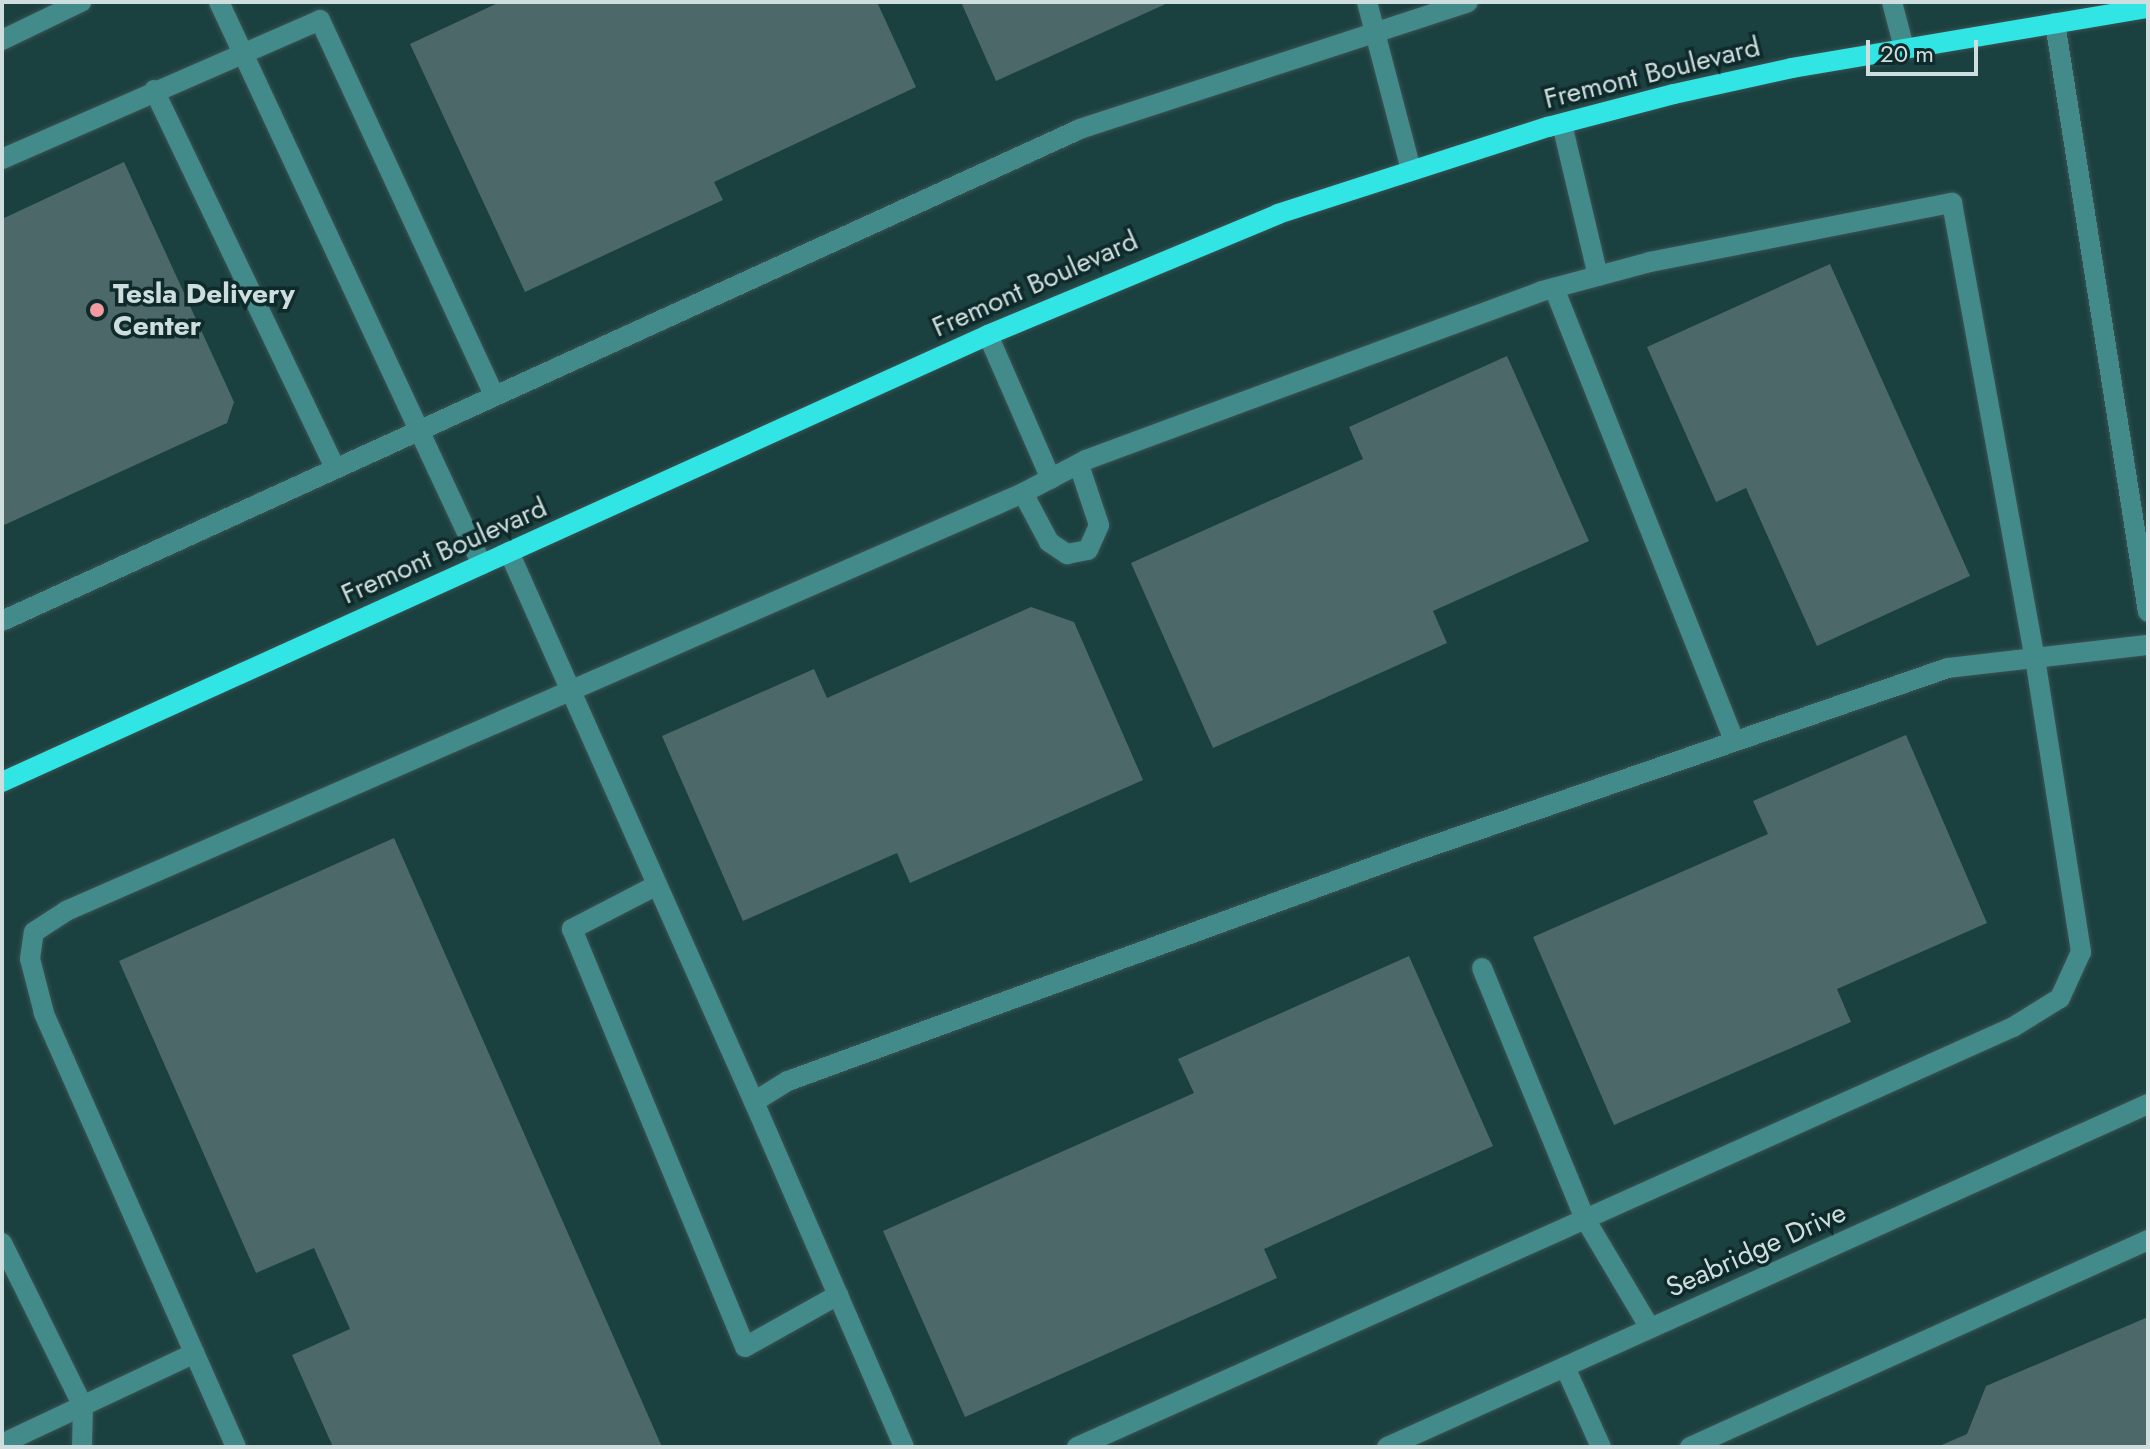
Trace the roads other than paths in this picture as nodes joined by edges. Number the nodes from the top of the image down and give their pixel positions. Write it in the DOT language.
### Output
graph roads {
  1 [pos="81,2"];
  2 [pos="219,2"];
  3 [pos="1367,2"];
  4 [pos="1468,2"];
  5 [pos="1892,2"];
  6 [pos="2148,8"];
  7 [pos="2055,23"];
  8 [pos="1376,28"];
  9 [pos="2,40"];
  10 [pos="1904,48"];
  11 [pos="241,50"];
  12 [pos="154,90"];
  13 [pos="1562,124"];
  14 [pos="2,159"];
  15 [pos="1411,170"];
  16 [pos="1598,276"];
  17 [pos="1554,288"];
  18 [pos="988,335"];
  19 [pos="494,395"];
  20 [pos="417,430"];
  21 [pos="1079,465"];
  22 [pos="335,468"];
  23 [pos="1051,479"];
  24 [pos="1023,493"];
  25 [pos="509,552"];
  26 [pos="482,565"];
  27 [pos="2148,611"];
  28 [pos="2,621"];
  29 [pos="2148,645"];
  30 [pos="2035,658"];
  31 [pos="569,688"];
  32 [pos="1734,741"];
  33 [pos="2,782"];
  34 [pos="657,885"];
  35 [pos="1482,968"];
  36 [pos="754,1102"];
  37 [pos="2148,1104"];
  38 [pos="1584,1217"];
  39 [pos="2148,1240"];
  40 [pos="2,1243"];
  41 [pos="838,1295"];
  42 [pos="1650,1328"];
  43 [pos="195,1353"];
  44 [pos="1565,1367"];
  45 [pos="83,1406"];
  46 [pos="10,1436"];
  47 [pos="82,1447"];
  48 [pos="236,1447"];
  49 [pos="904,1447"];
  50 [pos="1077,1447"];
  51 [pos="1387,1447"];
  52 [pos="1601,1447"];
  53 [pos="1690,1447"];
  1 -- 9 [label="street"];
  2 -- 11 [label="street"];
  3 -- 8 [label="street"];
  4 -- 8 [label="street"];
  5 -- 10 [label="street"];
  6 -- 7 [label="main road, Fremont Boulevard"];
  7 -- 10 [label="main road, Fremont Boulevard"];
  7 -- 27 [label="street"];
  8 -- 15 [label="street"];
  8 -- 19 [label="street"];
  10 -- 13 [label="main road, Fremont Boulevard"];
  11 -- 12 [label="street"];
  11 -- 19 [label="street"];
  11 -- 20 [label="street"];
  12 -- 14 [label="street"];
  12 -- 22 [label="street"];
  13 -- 15 [label="main road, Fremont Boulevard"];
  13 -- 16 [label="street"];
  15 -- 18 [label="main road, Fremont Boulevard"];
  16 -- 17 [label="street"];
  16 -- 30 [label="street"];
  17 -- 21 [label="street"];
  17 -- 32 [label="street"];
  18 -- 23 [label="street"];
  18 -- 25 [label="main road, Fremont Boulevard"];
  19 -- 20 [label="street"];
  20 -- 22 [label="street"];
  20 -- 26 [label="street"];
  21 -- 23 [label="street"];
  21 -- 24 [label="street"];
  22 -- 28 [label="street"];
  23 -- 24 [label="street"];
  24 -- 31 [label="street"];
  25 -- 26 [label="main road, Fremont Boulevard"];
  25 -- 31 [label="street"];
  26 -- 33 [label="main road, Fremont Boulevard"];
  29 -- 30 [label="street"];
  30 -- 32 [label="street"];
  30 -- 38 [label="street"];
  31 -- 34 [label="street"];
  31 -- 43 [label="street"];
  32 -- 36 [label="street"];
  34 -- 36 [label="street"];
  34 -- 41 [label="street"];
  35 -- 38 [label="street"];
  36 -- 41 [label="street"];
  37 -- 42 [label="street, Seabridge Drive"];
  38 -- 42 [label="street"];
  38 -- 50 [label="street"];
  39 -- 53 [label="street"];
  40 -- 45 [label="street"];
  41 -- 49 [label="street"];
  42 -- 44 [label="street, Seabridge Drive"];
  43 -- 45 [label="street"];
  43 -- 48 [label="street"];
  44 -- 51 [label="street, Seabridge Drive"];
  44 -- 52 [label="street"];
  45 -- 46 [label="street"];
  45 -- 47 [label="street"];
}
